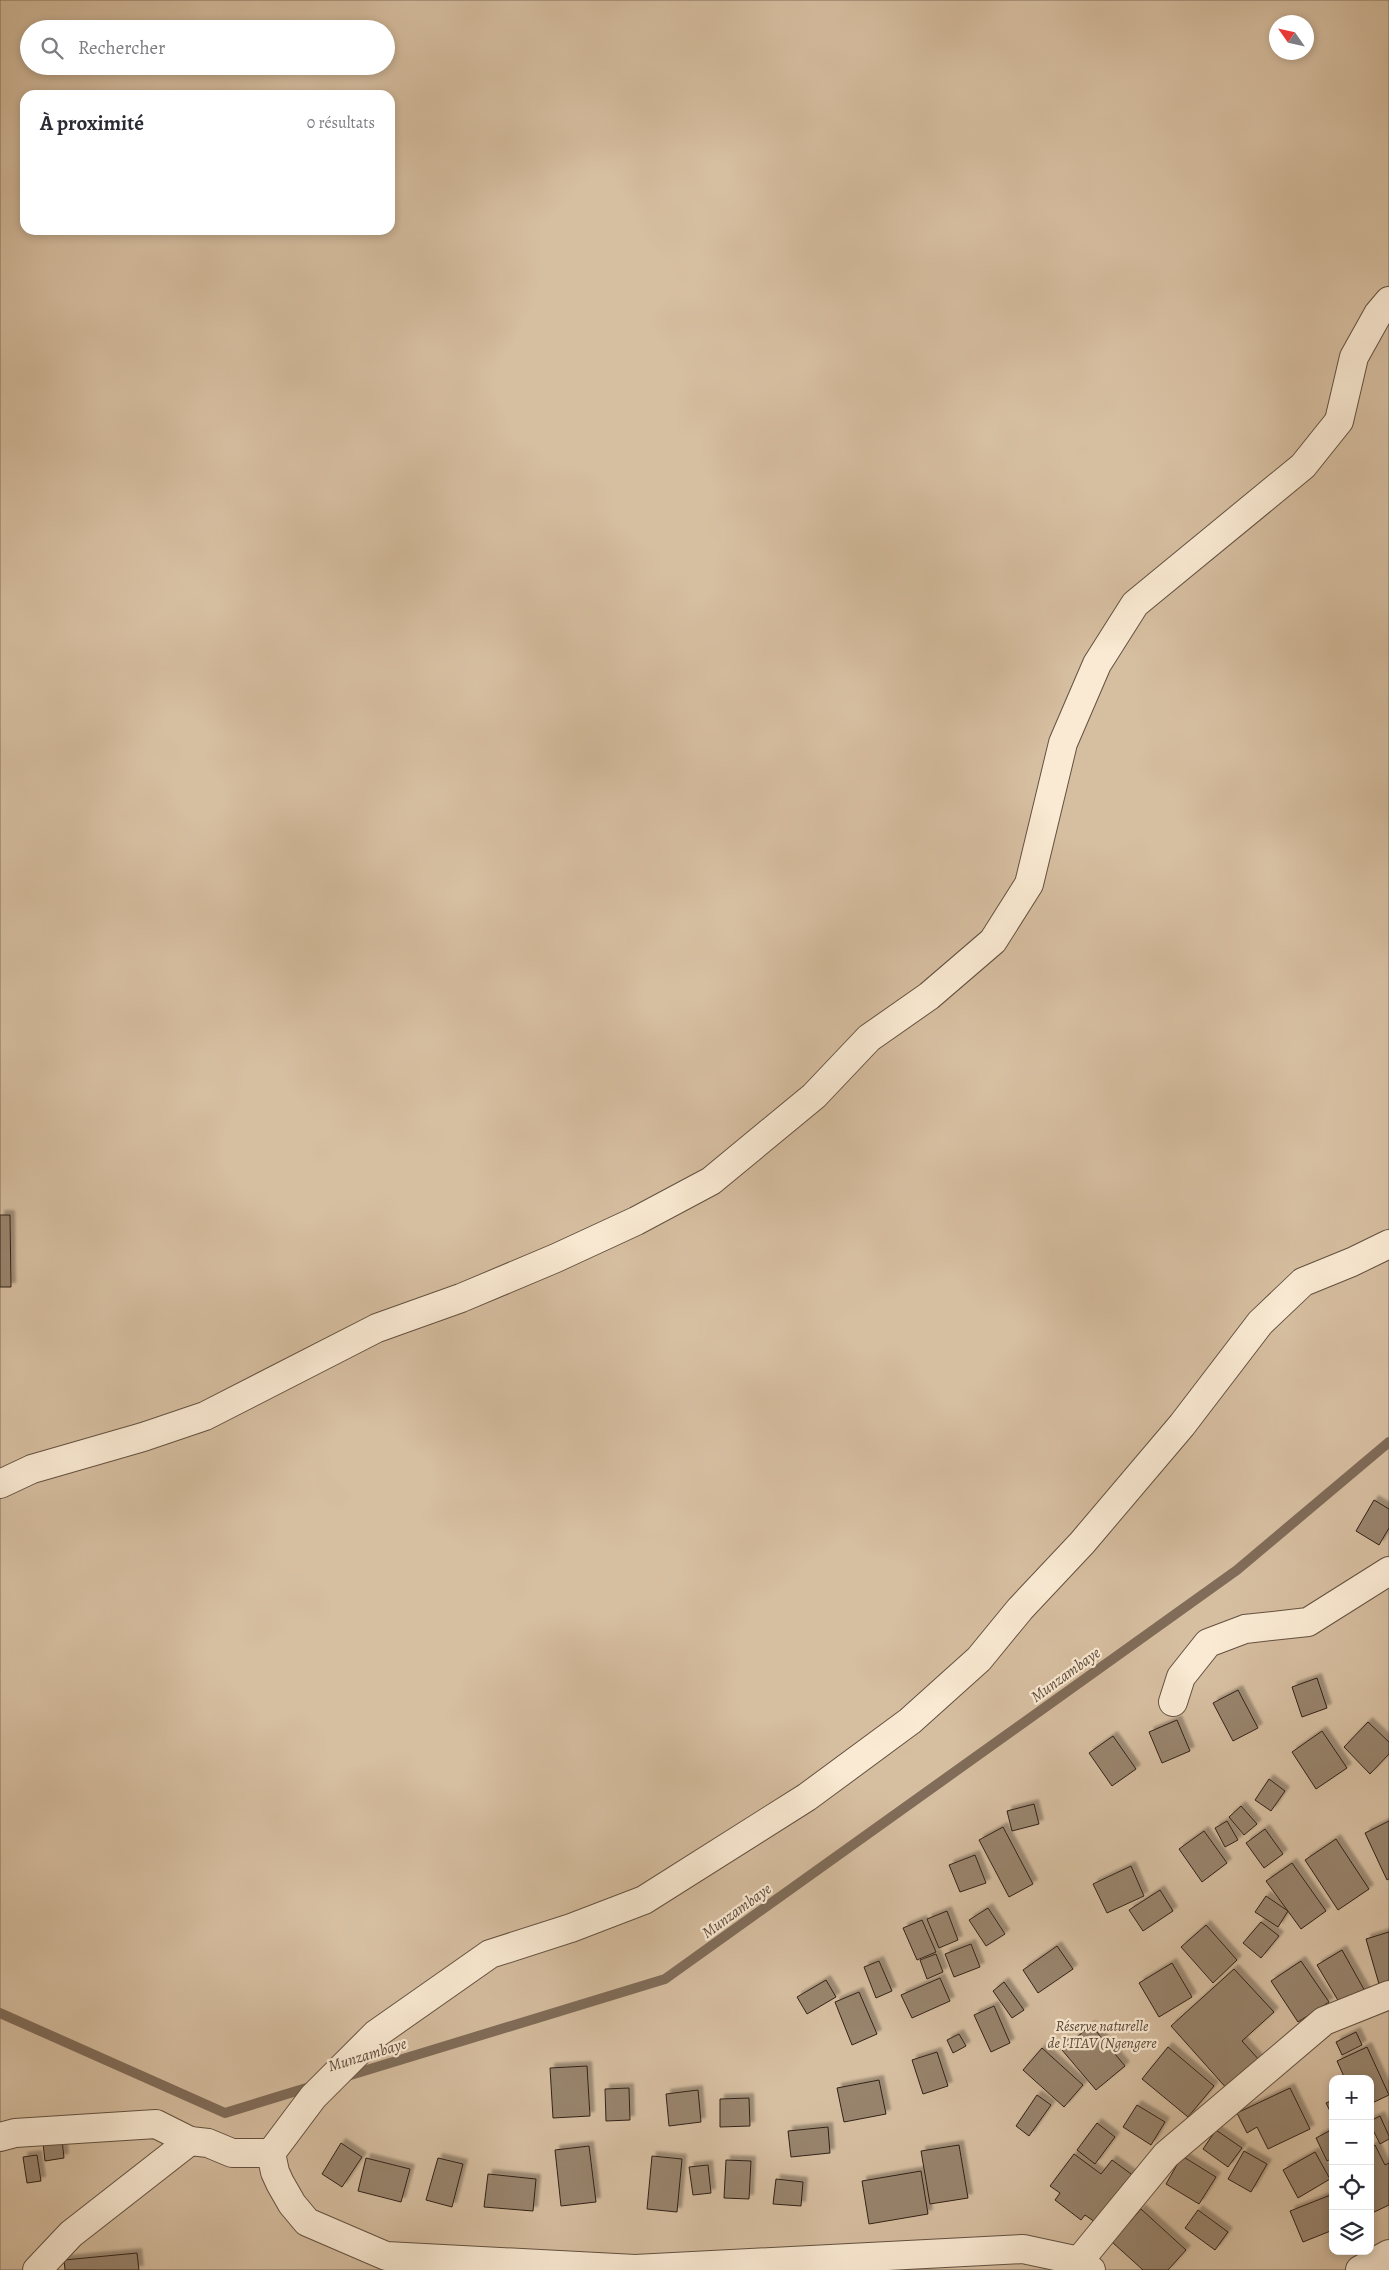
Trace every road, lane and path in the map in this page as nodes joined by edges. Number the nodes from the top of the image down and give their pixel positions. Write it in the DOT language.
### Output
graph roads {
  1 [pos="1389,300"];
  2 [pos="1389,1244"];
  3 [pos="0,1484"];
  4 [pos="1389,1571"];
  5 [pos="1173,1702"];
  6 [pos="1389,1995"];
  7 [pos="0,2137"];
  8 [pos="190,2141"];
  9 [pos="272,2153"];
  10 [pos="1389,2254"];
  11 [pos="1085,2265"];
  12 [pos="37,2270"];
  13 [pos="1360,2270"];
  1 -- 3 [label="street"];
  2 -- 9 [label="street"];
  4 -- 5 [label="street"];
  6 -- 11 [label="street"];
  7 -- 8 [label="street"];
  8 -- 9 [label="street"];
  8 -- 12 [label="street"];
  9 -- 11 [label="street"];
  10 -- 13 [label="street"];
}
